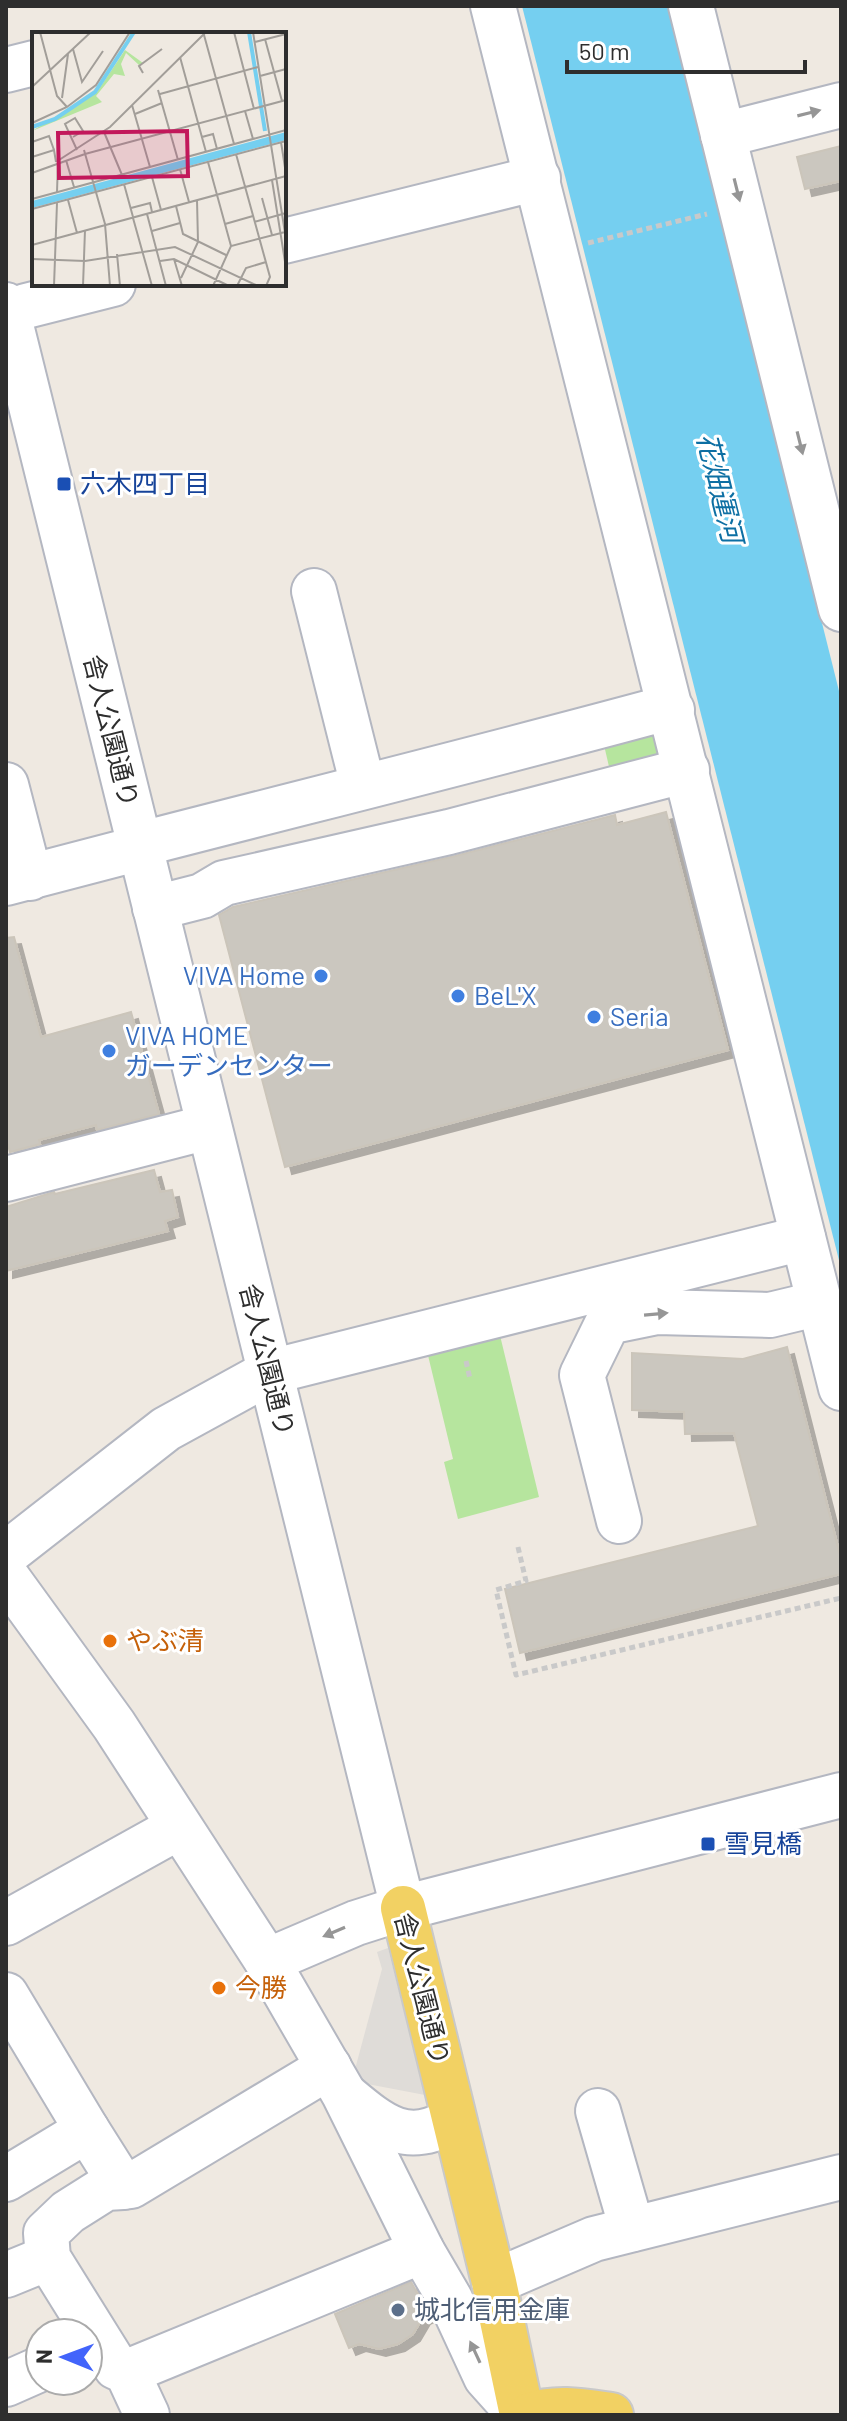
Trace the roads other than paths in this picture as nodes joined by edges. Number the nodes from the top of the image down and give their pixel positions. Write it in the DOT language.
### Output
graph roads {
  1 [pos="493,6"];
  2 [pos="691,6"];
  3 [pos="32,64"];
  4 [pos="6,70"];
  5 [pos="841,105"];
  6 [pos="723,135"];
  7 [pos="538,178"];
  8 [pos="286,241"];
  9 [pos="105,286"];
  10 [pos="7,311"];
  11 [pos="314,591"];
  12 [pos="841,609"];
  13 [pos="672,710"];
  14 [pos="687,770"];
  15 [pos="6,785"];
  16 [pos="363,786"];
  17 [pos="140,848"];
  18 [pos="18,880"];
  19 [pos="155,908"];
  20 [pos="208,1127"];
  21 [pos="6,1179"];
  22 [pos="803,1238"];
  23 [pos="570,1297"];
  24 [pos="820,1303"];
  25 [pos="595,1348"];
  26 [pos="270,1372"];
  27 [pos="841,1388"];
  28 [pos="619,1521"];
  29 [pos="6,1554"];
  30 [pos="6,1576"];
  31 [pos="841,1795"];
  32 [pos="179,1827"];
  33 [pos="403,1908"];
  34 [pos="6,1923"];
  35 [pos="267,1961"];
  36 [pos="6,1995"];
  37 [pos="336,2080"];
  38 [pos="598,2111"];
  39 [pos="453,2120"];
  40 [pos="87,2130"];
  41 [pos="841,2177"];
  42 [pos="6,2179"];
  43 [pos="123,2187"];
  44 [pos="632,2229"];
  45 [pos="422,2251"];
  46 [pos="48,2258"];
  47 [pos="6,2275"];
  48 [pos="494,2282"];
  49 [pos="80,2317"];
  50 [pos="104,2354"];
  51 [pos="127,2372"];
  52 [pos="147,2415"];
  53 [pos="521,2415"];
  54 [pos="530,2415"];
  55 [pos="611,2415"];
  1 -- 7 [label="street"];
  2 -- 6 [label="street"];
  3 -- 4 [label="street"];
  6 -- 5 [label="street, one-way"];
  6 -- 12 [label="street, one-way"];
  7 -- 8 [label="street"];
  7 -- 13 [label="street"];
  9 -- 10 [label="street"];
  10 -- 17 [label="street, 舎人公園通り"];
  11 -- 16 [label="street"];
  13 -- 14 [label="street"];
  13 -- 16 [label="street"];
  14 -- 19 [label="street"];
  14 -- 22 [label="street"];
  15 -- 18 [label="street"];
  16 -- 17 [label="street"];
  17 -- 18 [label="street"];
  17 -- 19 [label="street, 舎人公園通り"];
  19 -- 20 [label="street, 舎人公園通り"];
  20 -- 21 [label="street"];
  20 -- 26 [label="street, 舎人公園通り"];
  22 -- 23 [label="street"];
  22 -- 24 [label="street"];
  23 -- 25 [label="street"];
  23 -- 26 [label="street"];
  25 -- 24 [label="street, one-way"];
  24 -- 27 [label="street"];
  25 -- 28 [label="street"];
  26 -- 29 [label="street"];
  26 -- 33 [label="street, 舎人公園通り"];
  30 -- 32 [label="street"];
  31 -- 33 [label="street"];
  32 -- 34 [label="street"];
  32 -- 35 [label="street"];
  33 -- 35 [label="street, one-way"];
  33 -- 39 [label="main road, 舎人公園通り"];
  35 -- 37 [label="street"];
  36 -- 40 [label="street"];
  37 -- 39 [label="street"];
  37 -- 43 [label="street"];
  37 -- 45 [label="street"];
  38 -- 44 [label="street"];
  39 -- 48 [label="main road, 舎人公園通り"];
  40 -- 42 [label="street"];
  40 -- 43 [label="street"];
  41 -- 44 [label="street"];
  43 -- 46 [label="street"];
  44 -- 48 [label="street"];
  45 -- 51 [label="street"];
  53 -- 45 [label="street, one-way"];
  46 -- 47 [label="street"];
  46 -- 49 [label="street"];
  48 -- 53 [label="main road, 舎人公園通り"];
  50 -- 51 [label="street"];
  51 -- 52 [label="street"];
  54 -- 55 [label="main road"];
}
